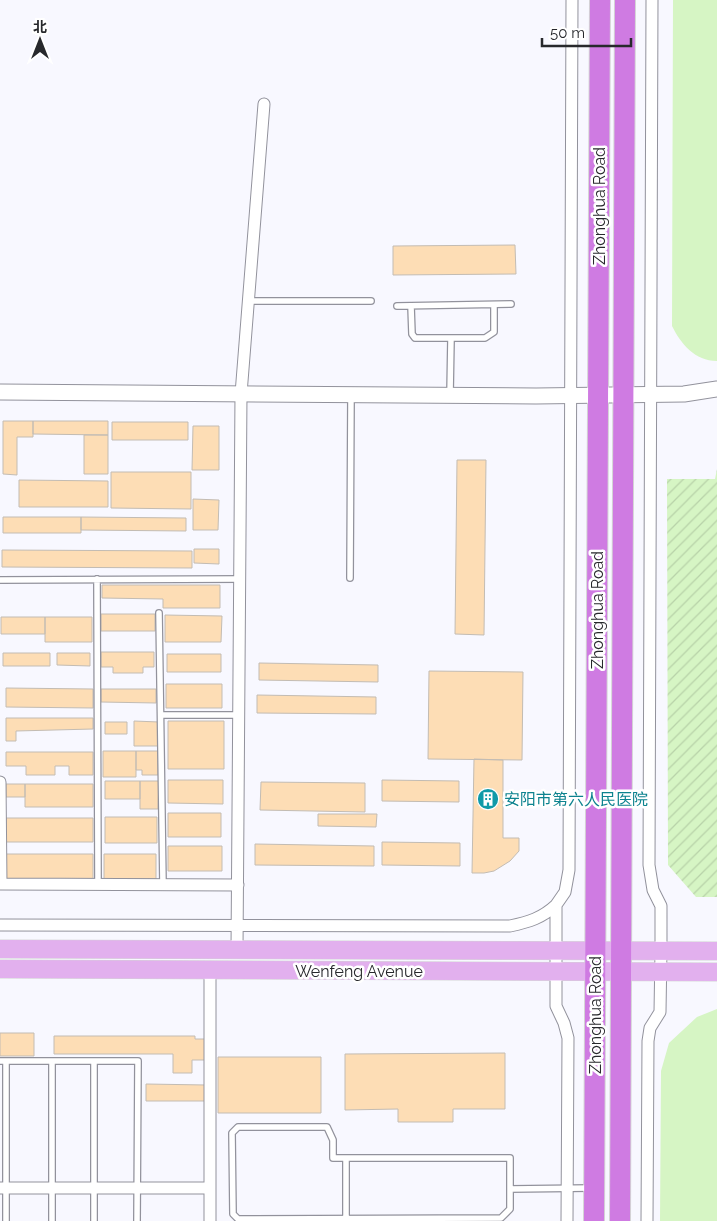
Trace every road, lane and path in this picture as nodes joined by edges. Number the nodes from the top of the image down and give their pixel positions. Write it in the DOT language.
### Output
graph roads {
  1 [pos="572,0"];
  2 [pos="600,0"];
  3 [pos="625,0"];
  4 [pos="652,0"];
  5 [pos="264,104"];
  6 [pos="248,301"];
  7 [pos="371,302"];
  8 [pos="511,304"];
  9 [pos="494,305"];
  10 [pos="397,306"];
  11 [pos="412,306"];
  12 [pos="451,339"];
  13 [pos="717,389"];
  14 [pos="0,392"];
  15 [pos="241,394"];
  16 [pos="684,394"];
  17 [pos="351,395"];
  18 [pos="598,395"];
  19 [pos="623,395"];
  20 [pos="651,395"];
  21 [pos="450,396"];
  22 [pos="571,396"];
  23 [pos="717,400"];
  24 [pos="350,578"];
  25 [pos="97,579"];
  26 [pos="240,579"];
  27 [pos="0,580"];
  28 [pos="159,613"];
  29 [pos="239,715"];
  30 [pos="161,716"];
  31 [pos="0,782"];
  32 [pos="0,884"];
  33 [pos="98,884"];
  34 [pos="162,885"];
  35 [pos="238,885"];
  36 [pos="556,905"];
  37 [pos="0,925"];
  38 [pos="237,926"];
  39 [pos="0,950"];
  40 [pos="237,950"];
  41 [pos="556,950"];
  42 [pos="595,950"];
  43 [pos="621,950"];
  44 [pos="661,950"];
  45 [pos="717,950"];
  46 [pos="0,969"];
  47 [pos="210,970"];
  48 [pos="556,971"];
  49 [pos="595,971"];
  50 [pos="621,971"];
  51 [pos="660,972"];
  52 [pos="717,972"];
  53 [pos="3,1061"];
  54 [pos="52,1061"];
  55 [pos="94,1061"];
  56 [pos="346,1158"];
  57 [pos="3,1188"];
  58 [pos="52,1188"];
  59 [pos="94,1188"];
  60 [pos="138,1188"];
  61 [pos="210,1188"];
  62 [pos="510,1188"];
  63 [pos="567,1188"];
  64 [pos="594,1188"];
  65 [pos="346,1219"];
  66 [pos="6,1221"];
  67 [pos="52,1221"];
  68 [pos="94,1221"];
  69 [pos="137,1221"];
  70 [pos="210,1221"];
  71 [pos="567,1221"];
  72 [pos="594,1221"];
  73 [pos="620,1221"];
  74 [pos="647,1221"];
  1 -- 22 [label="street"];
  2 -- 18 [label="highway, Zhonghua Road"];
  3 -- 19 [label="highway, Zhonghua Road"];
  4 -- 20 [label="street"];
  5 -- 6 [label="street"];
  6 -- 7 [label="lane"];
  6 -- 15 [label="street"];
  8 -- 9 [label="lane"];
  9 -- 11 [label="lane"];
  9 -- 12 [label="lane"];
  10 -- 11 [label="lane"];
  11 -- 12 [label="lane"];
  12 -- 21 [label="lane"];
  13 -- 16 [label="street"];
  14 -- 15 [label="street"];
  15 -- 17 [label="street"];
  15 -- 26 [label="street"];
  16 -- 20 [label="street"];
  16 -- 23 [label="street"];
  17 -- 21 [label="street"];
  17 -- 24 [label="lane"];
  18 -- 19 [label="street"];
  18 -- 22 [label="street"];
  18 -- 42 [label="highway, Zhonghua Road"];
  19 -- 20 [label="street"];
  19 -- 43 [label="highway, Zhonghua Road"];
  20 -- 44 [label="street"];
  21 -- 22 [label="street"];
  22 -- 36 [label="street"];
  25 -- 26 [label="lane"];
  25 -- 27 [label="lane"];
  25 -- 33 [label="lane"];
  26 -- 29 [label="street"];
  28 -- 30 [label="lane"];
  29 -- 30 [label="lane"];
  29 -- 35 [label="street"];
  30 -- 34 [label="lane"];
  31 -- 32 [label="street"];
  32 -- 33 [label="street"];
  33 -- 34 [label="street"];
  34 -- 35 [label="street"];
  35 -- 38 [label="street"];
  36 -- 38 [label="street"];
  36 -- 41 [label="street"];
  37 -- 38 [label="street"];
  38 -- 40 [label="street"];
  39 -- 40 [label="main road, Wenfeng Avenue"];
  40 -- 41 [label="main road, Wenfeng Avenue"];
  41 -- 42 [label="main road, Wenfeng Avenue"];
  41 -- 48 [label="street"];
  42 -- 43 [label="main road, Wenfeng Avenue"];
  42 -- 49 [label="highway, Zhonghua Road"];
  43 -- 44 [label="main road, Wenfeng Avenue"];
  43 -- 50 [label="highway, Zhonghua Road"];
  44 -- 45 [label="main road, Wenfeng Avenue"];
  44 -- 51 [label="street"];
  46 -- 47 [label="main road, Wenfeng Avenue"];
  47 -- 48 [label="main road, Wenfeng Avenue"];
  47 -- 61 [label="street"];
  48 -- 49 [label="main road, Wenfeng Avenue"];
  48 -- 63 [label="street"];
  49 -- 50 [label="main road, Wenfeng Avenue"];
  49 -- 64 [label="highway, Zhonghua Road"];
  50 -- 51 [label="main road, Wenfeng Avenue"];
  50 -- 73 [label="highway, Zhonghua Road"];
  51 -- 52 [label="main road, Wenfeng Avenue"];
  51 -- 74 [label="street"];
  53 -- 54 [label="lane"];
  53 -- 57 [label="lane"];
  54 -- 55 [label="lane"];
  54 -- 58 [label="lane"];
  55 -- 59 [label="lane"];
  55 -- 60 [label="lane"];
  56 -- 62 [label="lane"];
  56 -- 65 [label="lane"];
  56 -- 65 [label="lane"];
  57 -- 58 [label="street"];
  57 -- 66 [label="lane"];
  58 -- 59 [label="street"];
  58 -- 67 [label="lane"];
  59 -- 60 [label="street"];
  59 -- 68 [label="lane"];
  60 -- 61 [label="street"];
  60 -- 69 [label="lane"];
  61 -- 70 [label="street"];
  62 -- 63 [label="lane"];
  62 -- 65 [label="lane"];
  63 -- 64 [label="lane"];
  63 -- 71 [label="street"];
  64 -- 72 [label="highway, Zhonghua Road"];
}
